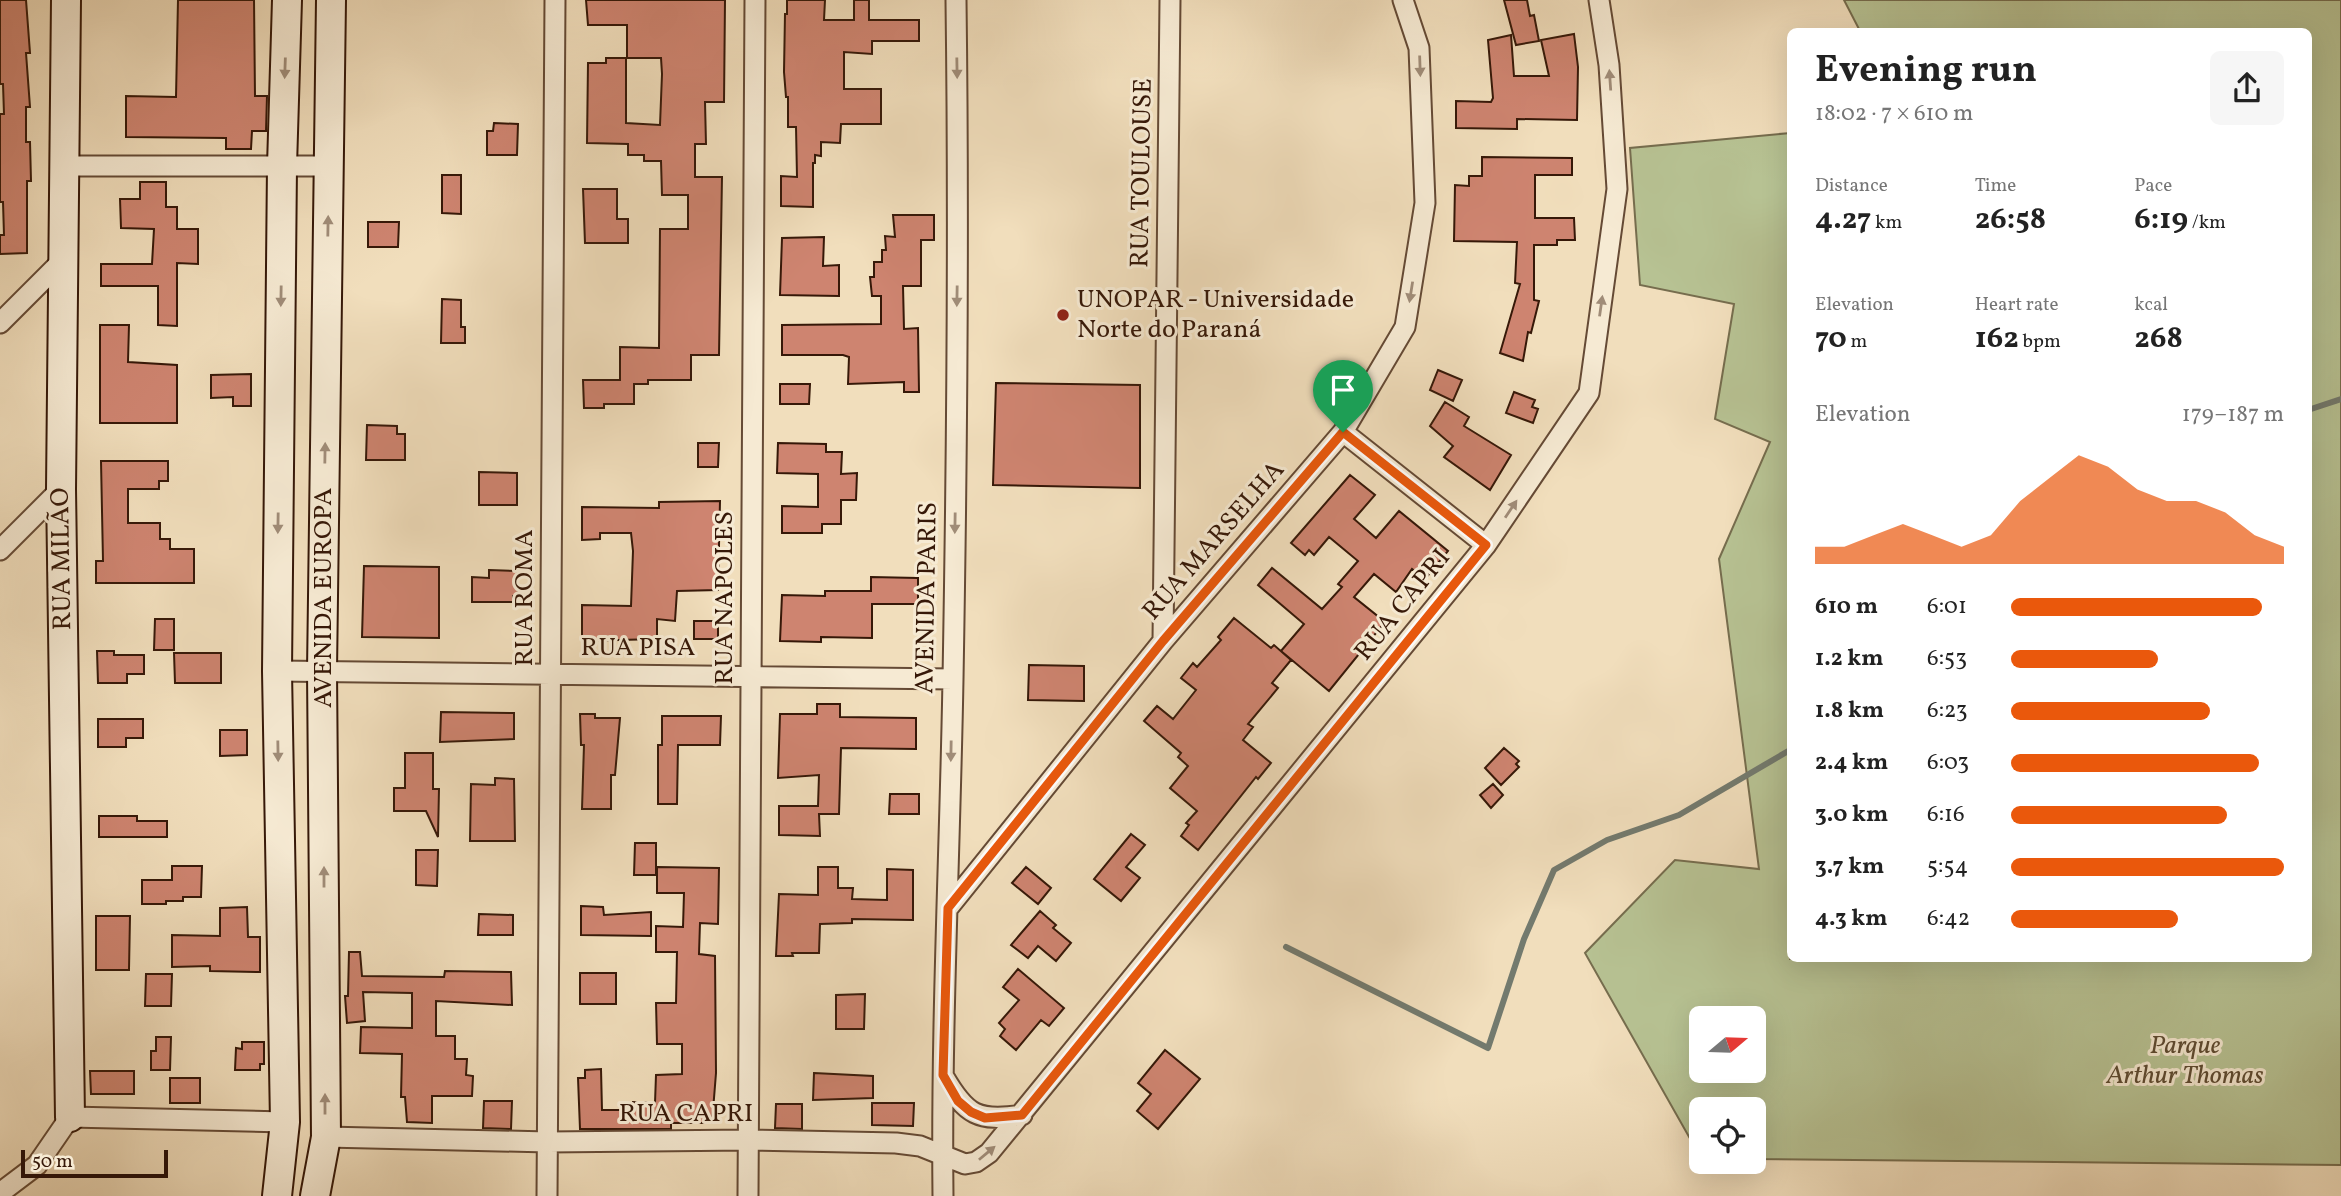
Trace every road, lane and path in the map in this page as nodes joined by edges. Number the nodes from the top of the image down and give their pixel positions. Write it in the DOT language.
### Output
graph roads {
  1 [pos="66,0"];
  2 [pos="288,0"];
  3 [pos="331,0"];
  4 [pos="555,0"];
  5 [pos="755,0"];
  6 [pos="956,0"];
  7 [pos="1170,0"];
  8 [pos="1403,0"];
  9 [pos="1599,0"];
  10 [pos="64,166"];
  11 [pos="282,166"];
  12 [pos="329,166"];
  13 [pos="63,260"];
  14 [pos="0,323"];
  15 [pos="1343,432"];
  16 [pos="61,489"];
  17 [pos="1486,545"];
  18 [pos="0,550"];
  19 [pos="1163,641"];
  20 [pos="276,671"];
  21 [pos="322,671"];
  22 [pos="550,673"];
  23 [pos="751,675"];
  24 [pos="953,679"];
  25 [pos="948,908"];
  26 [pos="943,1075"];
  27 [pos="1022,1115"];
  28 [pos="70,1117"];
  29 [pos="285,1122"];
  30 [pos="326,1137"];
  31 [pos="748,1140"];
  32 [pos="548,1142"];
  33 [pos="942,1153"];
  34 [pos="0,1193"];
  35 [pos="276,1196"];
  36 [pos="316,1196"];
  37 [pos="547,1196"];
  38 [pos="748,1196"];
  39 [pos="943,1196"];
  1 -- 10 [label="main road, RUA MILÃO"];
  2 -- 11 [label="main road, AVENIDA EUROPA, one-way"];
  3 -- 12 [label="main road, AVENIDA EUROPA"];
  4 -- 22 [label="street, RUA ROMA"];
  5 -- 23 [label="street, RUA NAPOLES"];
  6 -- 24 [label="street, AVENIDA PARIS, one-way"];
  7 -- 19 [label="street, RUA TOULOUSE"];
  8 -- 15 [label="street, RUA MARSELHA, one-way"];
  17 -- 9 [label="street, RUA CAPRI, one-way"];
  10 -- 11 [label="street"];
  10 -- 13 [label="main road, RUA MILÃO"];
  11 -- 12 [label="street"];
  11 -- 20 [label="main road, AVENIDA EUROPA, one-way"];
  21 -- 12 [label="main road, AVENIDA EUROPA, one-way"];
  13 -- 14 [label="street"];
  13 -- 16 [label="main road, RUA MILÃO"];
  15 -- 17 [label="street"];
  15 -- 19 [label="street, RUA MARSELHA"];
  16 -- 18 [label="street"];
  16 -- 28 [label="main road, RUA MILÃO"];
  17 -- 27 [label="street, RUA CAPRI"];
  19 -- 25 [label="street, RUA MARSELHA"];
  20 -- 21 [label="street, RUA PISA"];
  20 -- 29 [label="main road, AVENIDA EUROPA, one-way"];
  21 -- 22 [label="street, RUA PISA"];
  30 -- 21 [label="main road, AVENIDA EUROPA, one-way"];
  22 -- 23 [label="street, RUA PISA"];
  22 -- 32 [label="street, RUA ROMA"];
  23 -- 24 [label="street, RUA PISA"];
  23 -- 31 [label="street, RUA NAPOLES"];
  24 -- 25 [label="street, AVENIDA PARIS, one-way"];
  25 -- 26 [label="street, AVENIDA PARIS"];
  26 -- 27 [label="street"];
  26 -- 33 [label="street, AVENIDA PARIS"];
  33 -- 27 [label="street, RUA CAPRI, one-way"];
  28 -- 29 [label="street"];
  28 -- 34 [label="street"];
  29 -- 35 [label="main road, AVENIDA EUROPA"];
  30 -- 32 [label="street, RUA CAPRI"];
  30 -- 36 [label="main road, AVENIDA EUROPA"];
  31 -- 32 [label="street, RUA CAPRI"];
  31 -- 33 [label="street, RUA CAPRI"];
  31 -- 38 [label="street, RUA NAPOLES"];
  32 -- 37 [label="street, RUA ROMA"];
  33 -- 39 [label="street, AVENIDA PARIS"];
}
